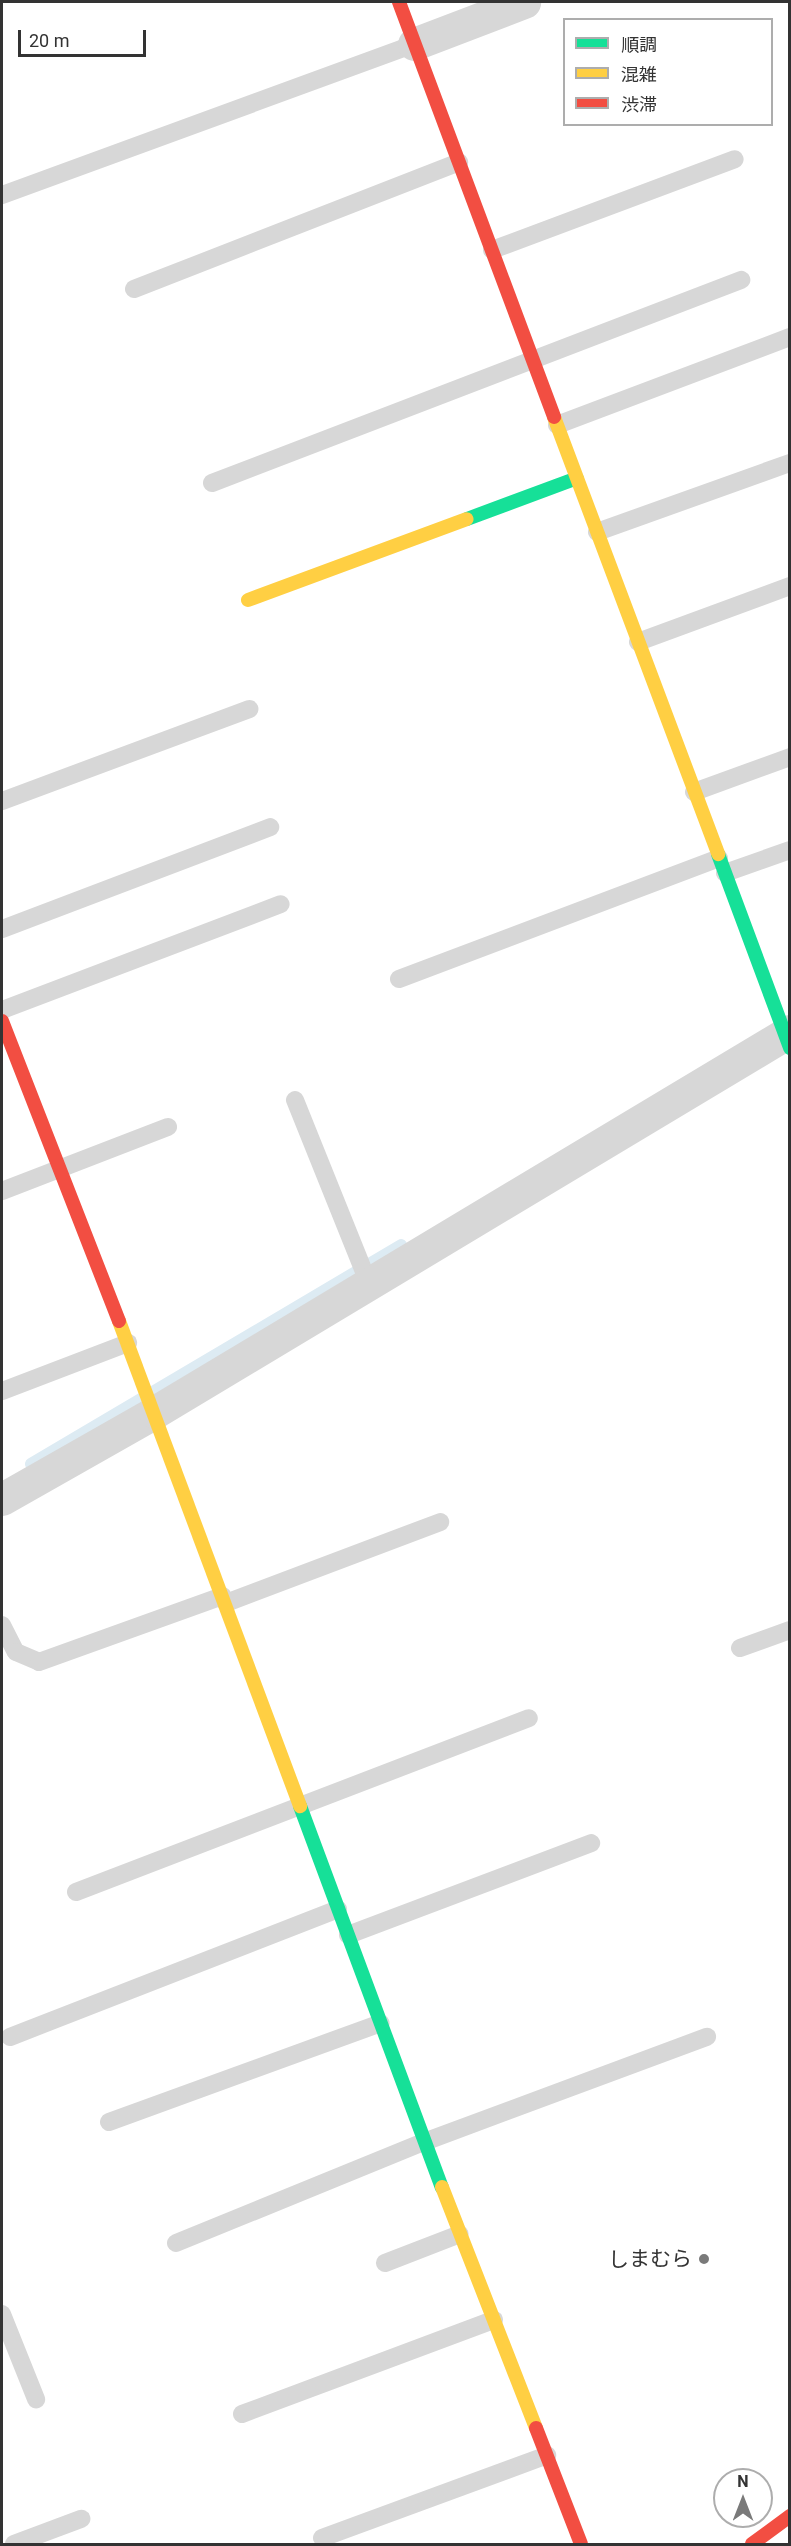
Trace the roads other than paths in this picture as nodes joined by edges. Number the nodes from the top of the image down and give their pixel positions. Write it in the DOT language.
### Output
graph roads {
  1 [pos="399,2"];
  2 [pos="524,2"];
  3 [pos="414,44"];
  4 [pos="735,159"];
  5 [pos="459,162"];
  6 [pos="2,195"];
  7 [pos="492,250"];
  8 [pos="741,279"];
  9 [pos="134,289"];
  10 [pos="789,337"];
  11 [pos="533,360"];
  12 [pos="557,425"];
  13 [pos="789,463"];
  14 [pos="577,478"];
  15 [pos="212,483"];
  16 [pos="597,532"];
  17 [pos="789,586"];
  18 [pos="249,600"];
  19 [pos="638,642"];
  20 [pos="249,709"];
  21 [pos="789,757"];
  22 [pos="694,792"];
  23 [pos="2,801"];
  24 [pos="270,828"];
  25 [pos="789,850"];
  26 [pos="722,865"];
  27 [pos="281,904"];
  28 [pos="2,929"];
  29 [pos="399,979"];
  30 [pos="2,1010"];
  31 [pos="2,1021"];
  32 [pos="788,1037"];
  33 [pos="295,1100"];
  34 [pos="168,1127"];
  35 [pos="60,1169"];
  36 [pos="2,1191"];
  37 [pos="369,1284"];
  38 [pos="128,1343"];
  39 [pos="2,1391"];
  40 [pos="155,1412"];
  41 [pos="2,1498"];
  42 [pos="440,1522"];
  43 [pos="224,1599"];
  44 [pos="2,1625"];
  45 [pos="789,1630"];
  46 [pos="740,1648"];
  47 [pos="529,1718"];
  48 [pos="300,1807"];
  49 [pos="591,1843"];
  50 [pos="76,1892"];
  51 [pos="338,1909"];
  52 [pos="348,1935"];
  53 [pos="381,2023"];
  54 [pos="10,2037"];
  55 [pos="707,2037"];
  56 [pos="109,2122"];
  57 [pos="424,2142"];
  58 [pos="460,2234"];
  59 [pos="176,2243"];
  60 [pos="385,2263"];
  61 [pos="2,2314"];
  62 [pos="494,2320"];
  63 [pos="36,2399"];
  64 [pos="242,2414"];
  65 [pos="547,2455"];
  66 [pos="789,2517"];
  67 [pos="81,2519"];
  68 [pos="322,2538"];
  69 [pos="14,2544"];
  70 [pos="581,2544"];
  71 [pos="752,2544"];
  1 -- 3 [label="street"];
  2 -- 3 [label="street"];
  3 -- 5 [label="street"];
  3 -- 6 [label="lane"];
  4 -- 7 [label="lane"];
  5 -- 7 [label="street"];
  5 -- 9 [label="lane"];
  7 -- 11 [label="street"];
  8 -- 11 [label="lane"];
  10 -- 12 [label="lane"];
  11 -- 12 [label="street"];
  11 -- 15 [label="lane"];
  12 -- 14 [label="street"];
  13 -- 16 [label="lane"];
  14 -- 16 [label="street"];
  14 -- 18 [label="street"];
  16 -- 19 [label="street"];
  17 -- 19 [label="lane"];
  19 -- 22 [label="street"];
  20 -- 23 [label="lane"];
  21 -- 22 [label="lane"];
  22 -- 26 [label="street"];
  24 -- 28 [label="lane"];
  25 -- 26 [label="lane"];
  26 -- 29 [label="lane"];
  26 -- 32 [label="street"];
  27 -- 30 [label="lane"];
  31 -- 35 [label="street"];
  32 -- 37 [label="street"];
  33 -- 37 [label="lane"];
  34 -- 35 [label="lane"];
  35 -- 36 [label="lane"];
  35 -- 38 [label="street"];
  37 -- 40 [label="street"];
  38 -- 39 [label="lane"];
  38 -- 40 [label="street"];
  40 -- 41 [label="street"];
  40 -- 43 [label="street"];
  42 -- 43 [label="lane"];
  43 -- 44 [label="lane"];
  43 -- 48 [label="street"];
  45 -- 46 [label="lane"];
  47 -- 48 [label="lane"];
  48 -- 50 [label="lane"];
  48 -- 51 [label="street"];
  49 -- 52 [label="lane"];
  51 -- 52 [label="street"];
  51 -- 54 [label="lane"];
  52 -- 53 [label="street"];
  53 -- 56 [label="lane"];
  53 -- 57 [label="street"];
  55 -- 57 [label="lane"];
  57 -- 58 [label="street"];
  57 -- 59 [label="lane"];
  58 -- 60 [label="lane"];
  58 -- 62 [label="street"];
  61 -- 63 [label="lane"];
  62 -- 64 [label="lane"];
  62 -- 65 [label="street"];
  65 -- 68 [label="lane"];
  65 -- 70 [label="street"];
  66 -- 71 [label="street"];
  67 -- 69 [label="lane"];
}
